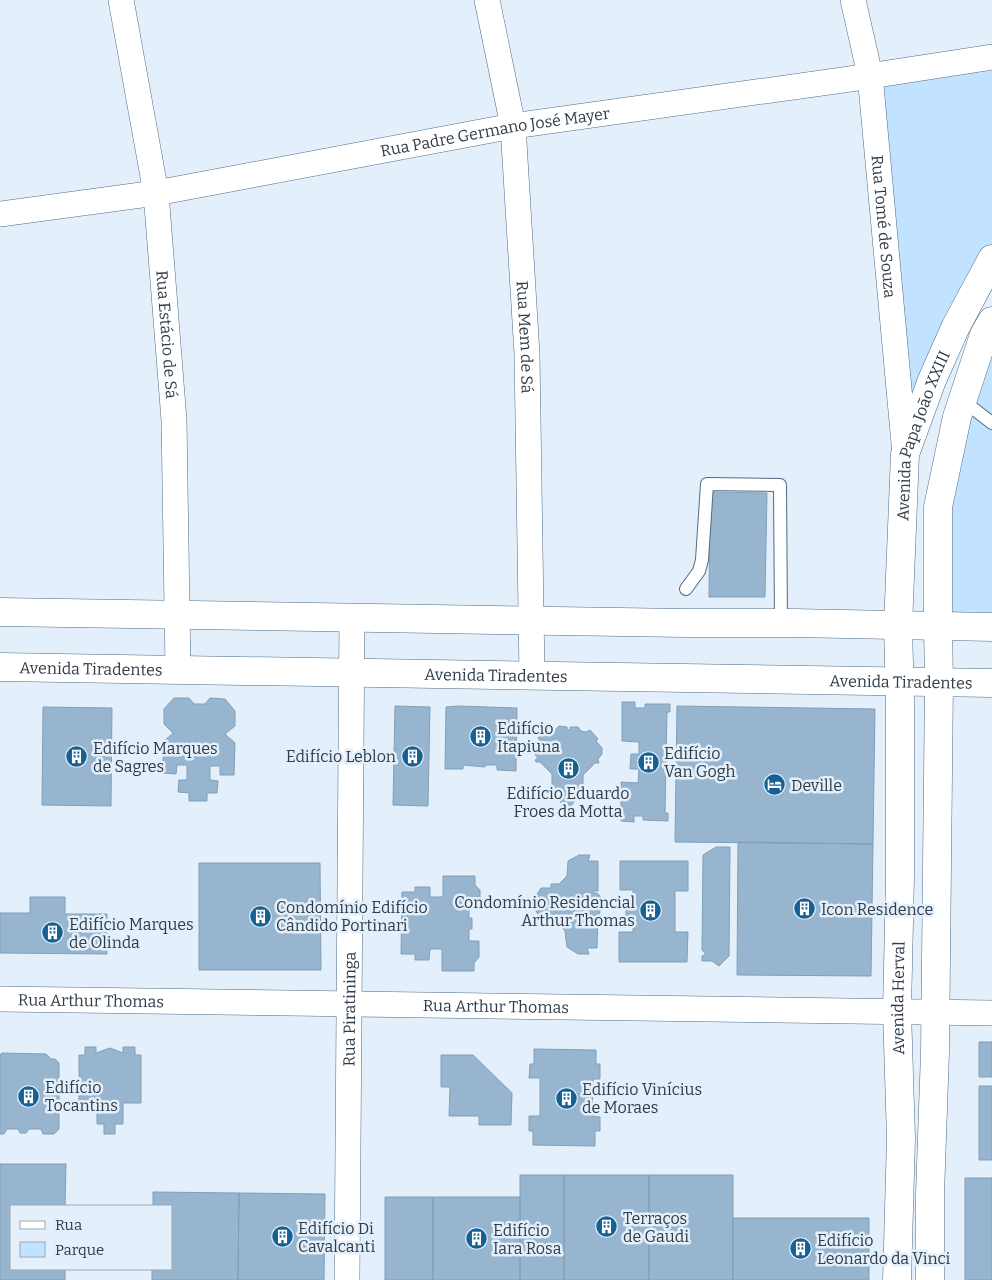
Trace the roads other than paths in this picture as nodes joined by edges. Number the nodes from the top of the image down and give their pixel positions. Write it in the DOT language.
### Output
graph roads {
  1 [pos="121,0"];
  2 [pos="488,0"];
  3 [pos="852,0"];
  4 [pos="992,57"];
  5 [pos="870,75"];
  6 [pos="513,126"];
  7 [pos="156,193"];
  8 [pos="0,214"];
  9 [pos="992,259"];
  10 [pos="992,321"];
  11 [pos="932,380"];
  12 [pos="960,408"];
  13 [pos="992,423"];
  14 [pos="905,454"];
  15 [pos="686,589"];
  16 [pos="0,612"];
  17 [pos="177,614"];
  18 [pos="352,617"];
  19 [pos="532,620"];
  20 [pos="781,623"];
  21 [pos="898,626"];
  22 [pos="938,627"];
  23 [pos="992,627"];
  24 [pos="0,667"];
  25 [pos="178,670"];
  26 [pos="352,673"];
  27 [pos="532,676"];
  28 [pos="900,681"];
  29 [pos="940,682"];
  30 [pos="992,683"];
  31 [pos="937,817"];
  32 [pos="900,876"];
  33 [pos="0,999"];
  34 [pos="349,1003"];
  35 [pos="897,1011"];
  36 [pos="935,1011"];
  37 [pos="992,1012"];
  38 [pos="901,1138"];
  39 [pos="930,1194"];
  40 [pos="347,1280"];
  41 [pos="897,1280"];
  42 [pos="930,1280"];
  1 -- 7 [label="street, Rua Estácio de Sá"];
  2 -- 6 [label="street, Rua Mem de Sá"];
  3 -- 5 [label="street, Rua Tomé de Souza"];
  4 -- 5 [label="street, Rua Padre Germano José Mayer"];
  5 -- 6 [label="street, Rua Padre Germano José Mayer"];
  5 -- 14 [label="street, Rua Tomé de Souza"];
  6 -- 7 [label="street, Rua Padre Germano José Mayer"];
  6 -- 19 [label="street, Rua Mem de Sá"];
  7 -- 8 [label="street, Rua Padre Germano José Mayer"];
  7 -- 17 [label="street, Rua Estácio de Sá"];
  9 -- 11 [label="main road, Avenida Papa João XXIII"];
  10 -- 12 [label="main road, Avenida Papa João XXIII"];
  11 -- 12 [label="main road"];
  11 -- 14 [label="main road, Avenida Papa João XXIII"];
  12 -- 13 [label="lane"];
  12 -- 22 [label="main road, Avenida Papa João XXIII"];
  14 -- 21 [label="main road, Avenida Papa João XXIII"];
  15 -- 20 [label="lane"];
  16 -- 17 [label="main road"];
  17 -- 18 [label="main road"];
  17 -- 25 [label="street, Rua Estácio de Sá"];
  18 -- 19 [label="main road"];
  18 -- 26 [label="street, Rua Piratininga"];
  19 -- 20 [label="main road"];
  19 -- 27 [label="street, Rua Mem de Sá"];
  20 -- 21 [label="main road"];
  21 -- 22 [label="main road"];
  21 -- 28 [label="main road, Avenida Herval"];
  22 -- 23 [label="main road"];
  22 -- 29 [label="main road"];
  24 -- 25 [label="main road, Avenida Tiradentes"];
  25 -- 26 [label="main road, Avenida Tiradentes"];
  26 -- 27 [label="main road, Avenida Tiradentes"];
  26 -- 34 [label="street, Rua Piratininga"];
  27 -- 28 [label="main road, Avenida Tiradentes"];
  28 -- 29 [label="main road, Avenida Tiradentes"];
  28 -- 32 [label="main road, Avenida Herval"];
  29 -- 30 [label="main road, Avenida Tiradentes"];
  29 -- 31 [label="main road"];
  31 -- 32 [label="main road"];
  31 -- 36 [label="main road"];
  32 -- 35 [label="main road, Avenida Herval"];
  33 -- 34 [label="street, Rua Arthur Thomas"];
  34 -- 35 [label="street, Rua Arthur Thomas"];
  34 -- 40 [label="street, Rua Piratininga"];
  35 -- 36 [label="street, Rua Arthur Thomas"];
  35 -- 38 [label="main road, Avenida Herval"];
  36 -- 37 [label="street, Rua Arthur Thomas"];
  36 -- 39 [label="main road"];
  38 -- 39 [label="main road"];
  38 -- 41 [label="main road, Avenida Herval"];
  39 -- 42 [label="main road"];
}
